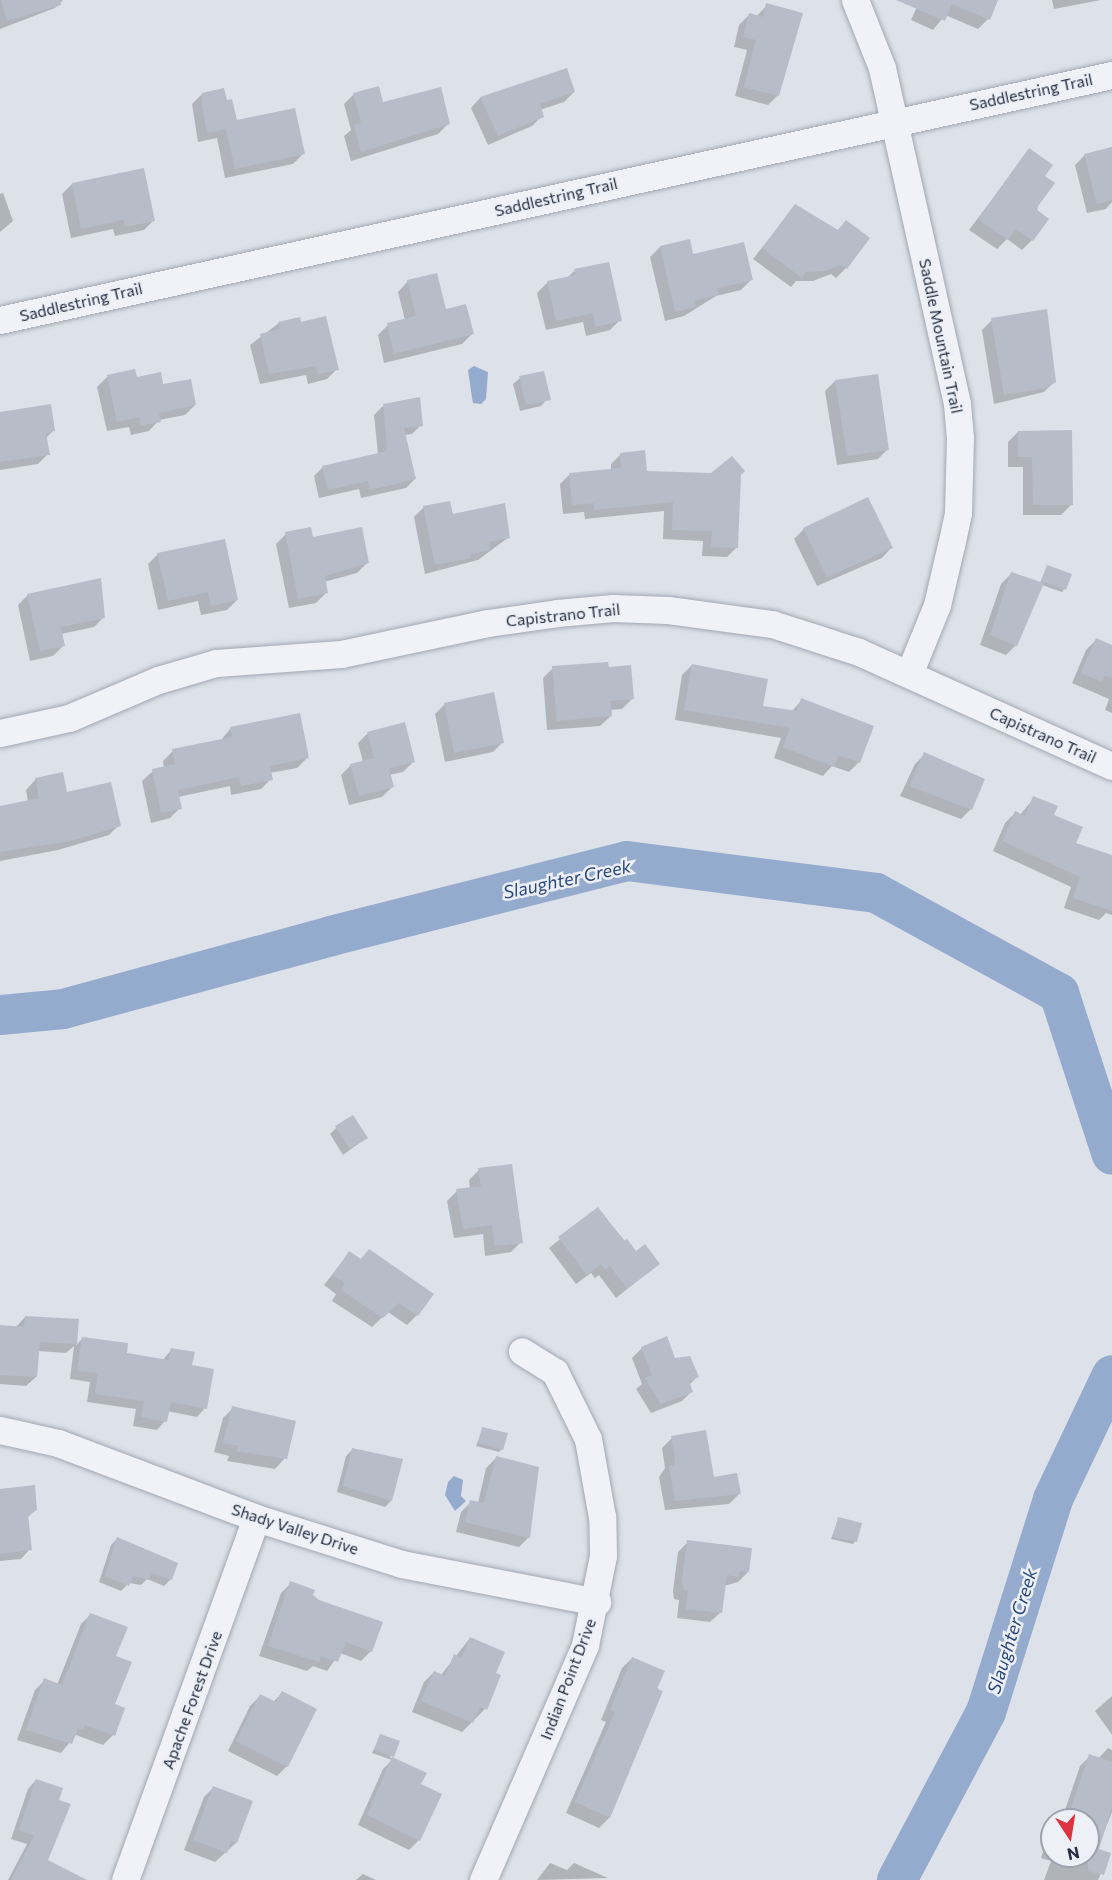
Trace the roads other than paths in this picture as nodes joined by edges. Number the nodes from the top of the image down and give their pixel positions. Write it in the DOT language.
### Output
graph roads {
  1 [pos="855,0"];
  2 [pos="1112,75"];
  3 [pos="895,122"];
  4 [pos="0,320"];
  5 [pos="909,674"];
  6 [pos="0,733"];
  7 [pos="1112,766"];
  8 [pos="522,1350"];
  9 [pos="0,1430"];
  10 [pos="256,1518"];
  11 [pos="597,1602"];
  12 [pos="125,1880"];
  13 [pos="483,1880"];
  1 -- 3 [label="street, Saddle Mountain Trail"];
  2 -- 3 [label="street, Saddlestring Trail"];
  3 -- 4 [label="street, Saddlestring Trail"];
  3 -- 5 [label="street, Saddle Mountain Trail"];
  5 -- 6 [label="street, Capistrano Trail"];
  5 -- 7 [label="street, Capistrano Trail"];
  8 -- 11 [label="street, Indian Point Drive"];
  9 -- 10 [label="street, Shady Valley Drive"];
  10 -- 11 [label="street, Shady Valley Drive"];
  10 -- 12 [label="street, Apache Forest Drive"];
  11 -- 13 [label="street, Indian Point Drive"];
}
